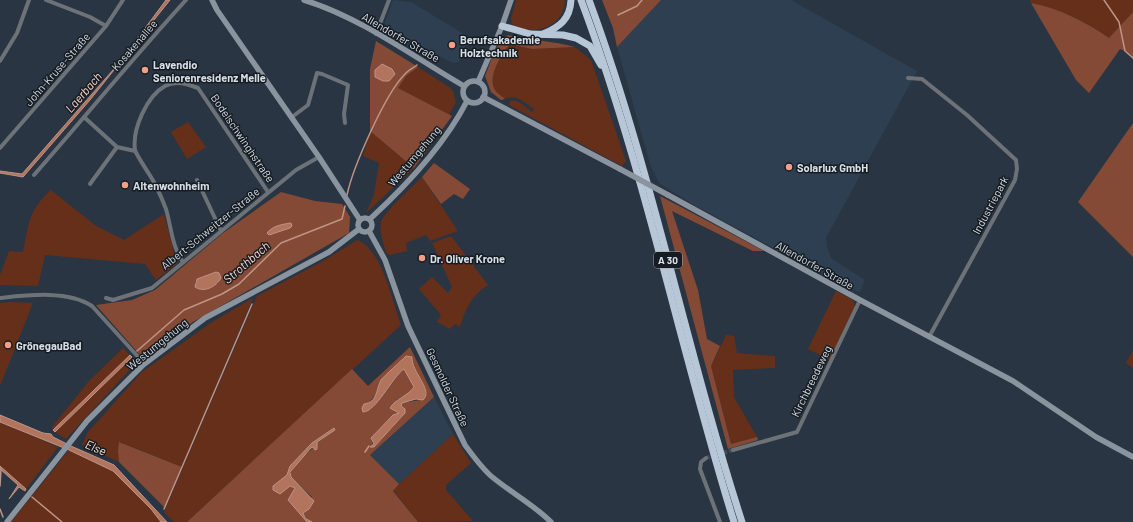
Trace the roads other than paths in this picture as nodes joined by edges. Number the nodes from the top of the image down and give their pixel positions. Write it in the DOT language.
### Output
graph roads {
  1 [pos="29,0"];
  2 [pos="46,0"];
  3 [pos="123,0"];
  4 [pos="186,0"];
  5 [pos="212,0"];
  6 [pos="304,0"];
  7 [pos="389,0"];
  8 [pos="511,0"];
  9 [pos="571,0"];
  10 [pos="581,0"];
  11 [pos="589,0"];
  12 [pos="106,26"];
  13 [pos="502,26"];
  14 [pos="376,34"];
  15 [pos="542,35"];
  16 [pos="0,61"];
  17 [pos="908,78"];
  18 [pos="610,81"];
  19 [pos="478,82"];
  20 [pos="464,86"];
  21 [pos="483,97"];
  22 [pos="467,101"];
  23 [pos="84,117"];
  24 [pos="292,117"];
  25 [pos="345,123"];
  26 [pos="117,147"];
  27 [pos="0,148"];
  28 [pos="135,152"];
  29 [pos="319,156"];
  30 [pos="34,175"];
  31 [pos="197,180"];
  32 [pos="90,184"];
  33 [pos="268,192"];
  34 [pos="370,219"];
  35 [pos="360,220"];
  36 [pos="359,229"];
  37 [pos="221,231"];
  38 [pos="369,231"];
  39 [pos="183,262"];
  40 [pos="0,298"];
  41 [pos="106,298"];
  42 [pos="860,300"];
  43 [pos="929,337"];
  44 [pos="143,365"];
  45 [pos="733,450"];
  46 [pos="1133,457"];
  47 [pos="706,458"];
  48 [pos="7,522"];
  49 [pos="550,522"];
  50 [pos="720,522"];
  51 [pos="734,522"];
  52 [pos="742,522"];
  1 -- 16 [label="street"];
  2 -- 12 [label="street"];
  3 -- 12 [label="street, John-Kruse-Straße"];
  4 -- 23 [label="street, Kosakenallee"];
  5 -- 24 [label="main road"];
  6 -- 14 [label="main road, Allendorfer Straße"];
  7 -- 14 [label="street"];
  8 -- 13 [label="main road"];
  9 -- 15 [label="highway"];
  10 -- 18 [label="highway, A 30"];
  11 -- 52 [label="highway, A 30"];
  12 -- 27 [label="street, John-Kruse-Straße"];
  13 -- 15 [label="highway"];
  13 -- 19 [label="main road"];
  14 -- 20 [label="main road, Allendorfer Straße"];
  15 -- 18 [label="highway"];
  17 -- 43 [label="street, Industriepark"];
  18 -- 51 [label="highway, A 30"];
  19 -- 20 [label="main road"];
  19 -- 21 [label="main road"];
  20 -- 22 [label="main road"];
  21 -- 22 [label="main road"];
  21 -- 42 [label="main road, Allendorfer Straße, bridge"];
  22 -- 34 [label="main road, Westumgehung"];
  23 -- 26 [label="street"];
  23 -- 30 [label="street, Kosakenallee"];
  24 -- 25 [label="street"];
  24 -- 29 [label="main road"];
  26 -- 28 [label="street"];
  26 -- 32 [label="street"];
  28 -- 33 [label="street, Bodelschwinghstraße"];
  28 -- 39 [label="street"];
  29 -- 33 [label="street, Albert-Schweitzer-Straße"];
  29 -- 35 [label="main road"];
  31 -- 37 [label="street"];
  33 -- 37 [label="street, Albert-Schweitzer-Straße"];
  34 -- 35 [label="main road"];
  34 -- 38 [label="main road"];
  35 -- 36 [label="main road"];
  36 -- 38 [label="main road"];
  36 -- 44 [label="main road, Westumgehung"];
  37 -- 39 [label="street, Albert-Schweitzer-Straße"];
  38 -- 49 [label="main road, Gesmolder Straße"];
  39 -- 41 [label="street, Albert-Schweitzer-Straße"];
  40 -- 44 [label="street"];
  42 -- 43 [label="main road, Allendorfer Straße"];
  42 -- 45 [label="street, Kirchbreedeweg"];
  43 -- 46 [label="main road, Allendorfer Straße"];
  44 -- 48 [label="main road, Westumgehung"];
  47 -- 50 [label="street"];
}
